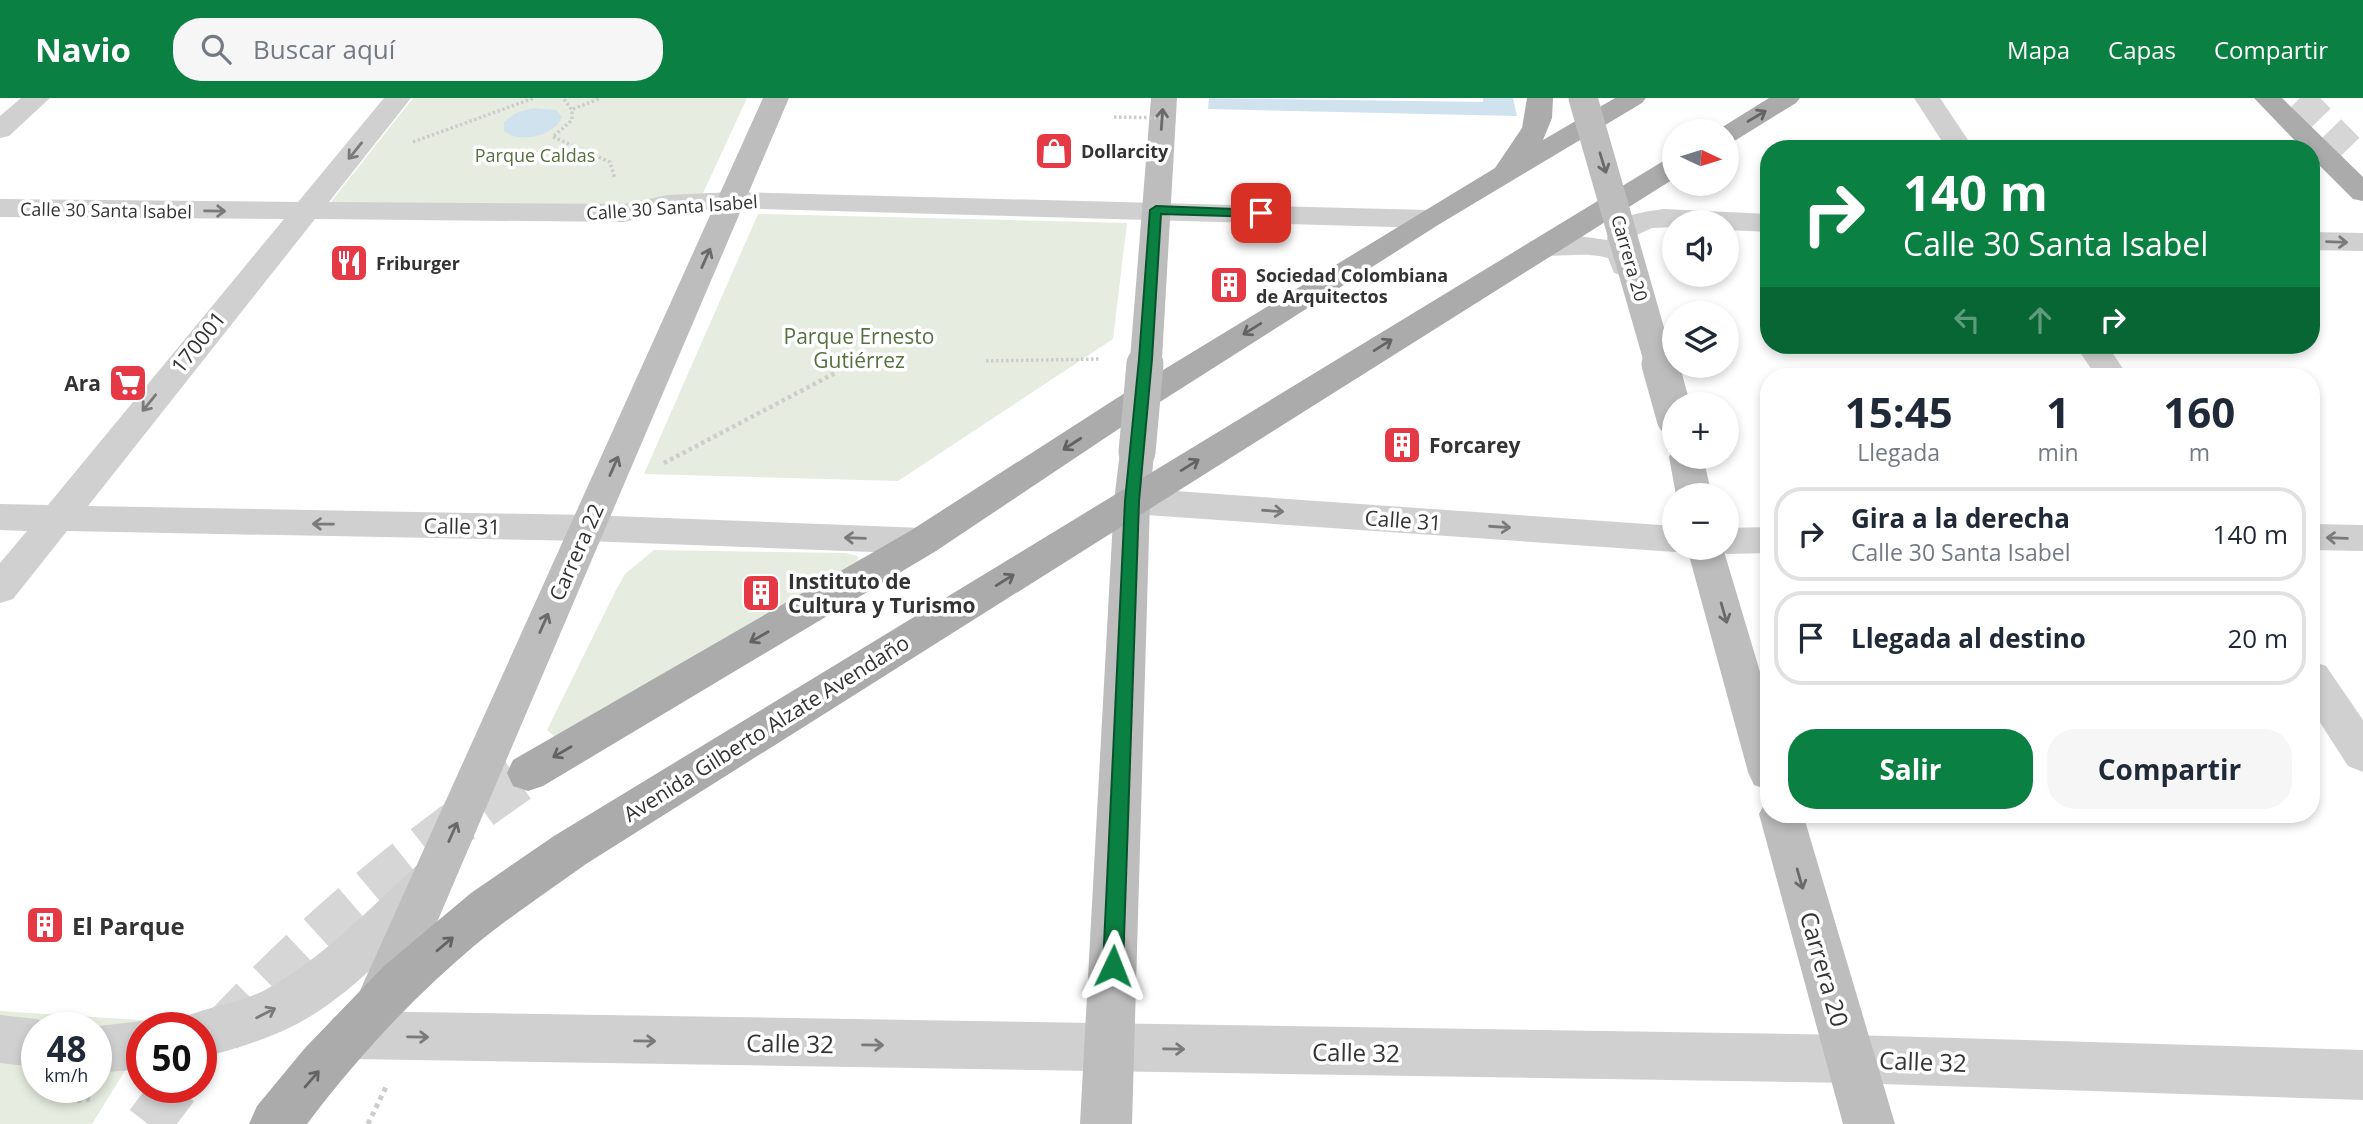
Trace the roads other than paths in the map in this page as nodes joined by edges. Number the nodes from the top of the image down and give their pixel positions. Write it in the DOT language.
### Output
graph roads {
  1 [pos="37,98"];
  2 [pos="398,98"];
  3 [pos="776,98"];
  4 [pos="1540,98"];
  5 [pos="1583,98"];
  6 [pos="1633,98"];
  7 [pos="1787,98"];
  8 [pos="1927,98"];
  9 [pos="2267,98"];
  10 [pos="1166,108"];
  11 [pos="1740,126"];
  12 [pos="0,130"];
  13 [pos="1955,140"];
  14 [pos="2309,140"];
  15 [pos="2320,150"];
  16 [pos="1662,174"];
  17 [pos="1499,180"];
  18 [pos="2363,193"];
  19 [pos="731,200"];
  20 [pos="0,208"];
  21 [pos="1156,210"];
  22 [pos="304,212"];
  23 [pos="1428,219"];
  24 [pos="1760,223"];
  25 [pos="2320,241"];
  26 [pos="2363,242"];
  27 [pos="1541,247"];
  28 [pos="1622,253"];
  29 [pos="1668,392"];
  30 [pos="1662,394"];
  31 [pos="1132,501"];
  32 [pos="594,511"];
  33 [pos="0,517"];
  34 [pos="56,518"];
  35 [pos="2320,537"];
  36 [pos="1662,538"];
  37 [pos="2363,538"];
  38 [pos="1760,540"];
  39 [pos="923,541"];
  40 [pos="1739,541"];
  41 [pos="1708,560"];
  42 [pos="0,589"];
  43 [pos="2320,689"];
  44 [pos="1760,740"];
  45 [pos="2363,754"];
  46 [pos="528,773"];
  47 [pos="1784,823"];
  48 [pos="431,881"];
  49 [pos="363,1021"];
  50 [pos="217,1030"];
  51 [pos="0,1039"];
  52 [pos="21,1041"];
  53 [pos="1110,1049"];
  54 [pos="1851,1059"];
  55 [pos="2363,1075"];
  56 [pos="275,1124"];
  57 [pos="1106,1124"];
  58 [pos="1869,1124"];
  1 -- 12 [label="street"];
  2 -- 22 [label="street, 170001, one-way"];
  3 -- 19 [label="main road, Carrera 22"];
  4 -- 17 [label="main road"];
  5 -- 29 [label="main road, Carrera 20, one-way, bridge"];
  6 -- 17 [label="main road"];
  11 -- 7 [label="main road, one-way"];
  8 -- 13 [label="street"];
  9 -- 14 [label="main road"];
  21 -- 10 [label="main road, one-way"];
  15 -- 18 [label="main road"];
  16 -- 27 [label="main road, Avenida Gilberto Alzate Avendaño"];
  17 -- 23 [label="main road"];
  19 -- 21 [label="street, Calle 30 Santa Isabel"];
  19 -- 22 [label="street, Calle 30 Santa Isabel"];
  32 -- 19 [label="main road, Carrera 22, one-way"];
  20 -- 22 [label="street, Calle 30 Santa Isabel, one-way"];
  21 -- 23 [label="street, Calle 30 Santa Isabel"];
  21 -- 31 [label="main road, bridge"];
  22 -- 34 [label="street, 170001, one-way"];
  23 -- 39 [label="main road, one-way"];
  24 -- 28 [label="street"];
  25 -- 26 [label="street, one-way"];
  27 -- 28 [label="street"];
  31 -- 27 [label="main road, Avenida Gilberto Alzate Avendaño, one-way"];
  28 -- 30 [label="street, Carrera 20"];
  31 -- 36 [label="street, Calle 31, one-way"];
  49 -- 31 [label="main road, Avenida Gilberto Alzate Avendaño, one-way"];
  31 -- 53 [label="main road"];
  32 -- 34 [label="street, Calle 31, one-way"];
  39 -- 32 [label="street, Calle 31, one-way"];
  48 -- 32 [label="main road, Carrera 22, one-way"];
  33 -- 34 [label="street, Calle 31"];
  34 -- 42 [label="street, 170001"];
  37 -- 35 [label="street, one-way"];
  38 -- 40 [label="street"];
  39 -- 46 [label="main road, one-way"];
  41 -- 44 [label="main road, one-way"];
  43 -- 45 [label="street"];
  47 -- 54 [label="main road, Carrera 20, one-way"];
  48 -- 49 [label="main road, Carrera 22"];
  50 -- 48 [label="street, one-way"];
  49 -- 53 [label="street, Calle 32, one-way"];
  56 -- 49 [label="main road, Avenida Gilberto Alzate Avendaño, one-way"];
  51 -- 52 [label="street"];
  53 -- 54 [label="street, Calle 32, one-way"];
  53 -- 57 [label="main road"];
  54 -- 55 [label="street, Calle 32"];
  54 -- 58 [label="main road, Carrera 20"];
}
